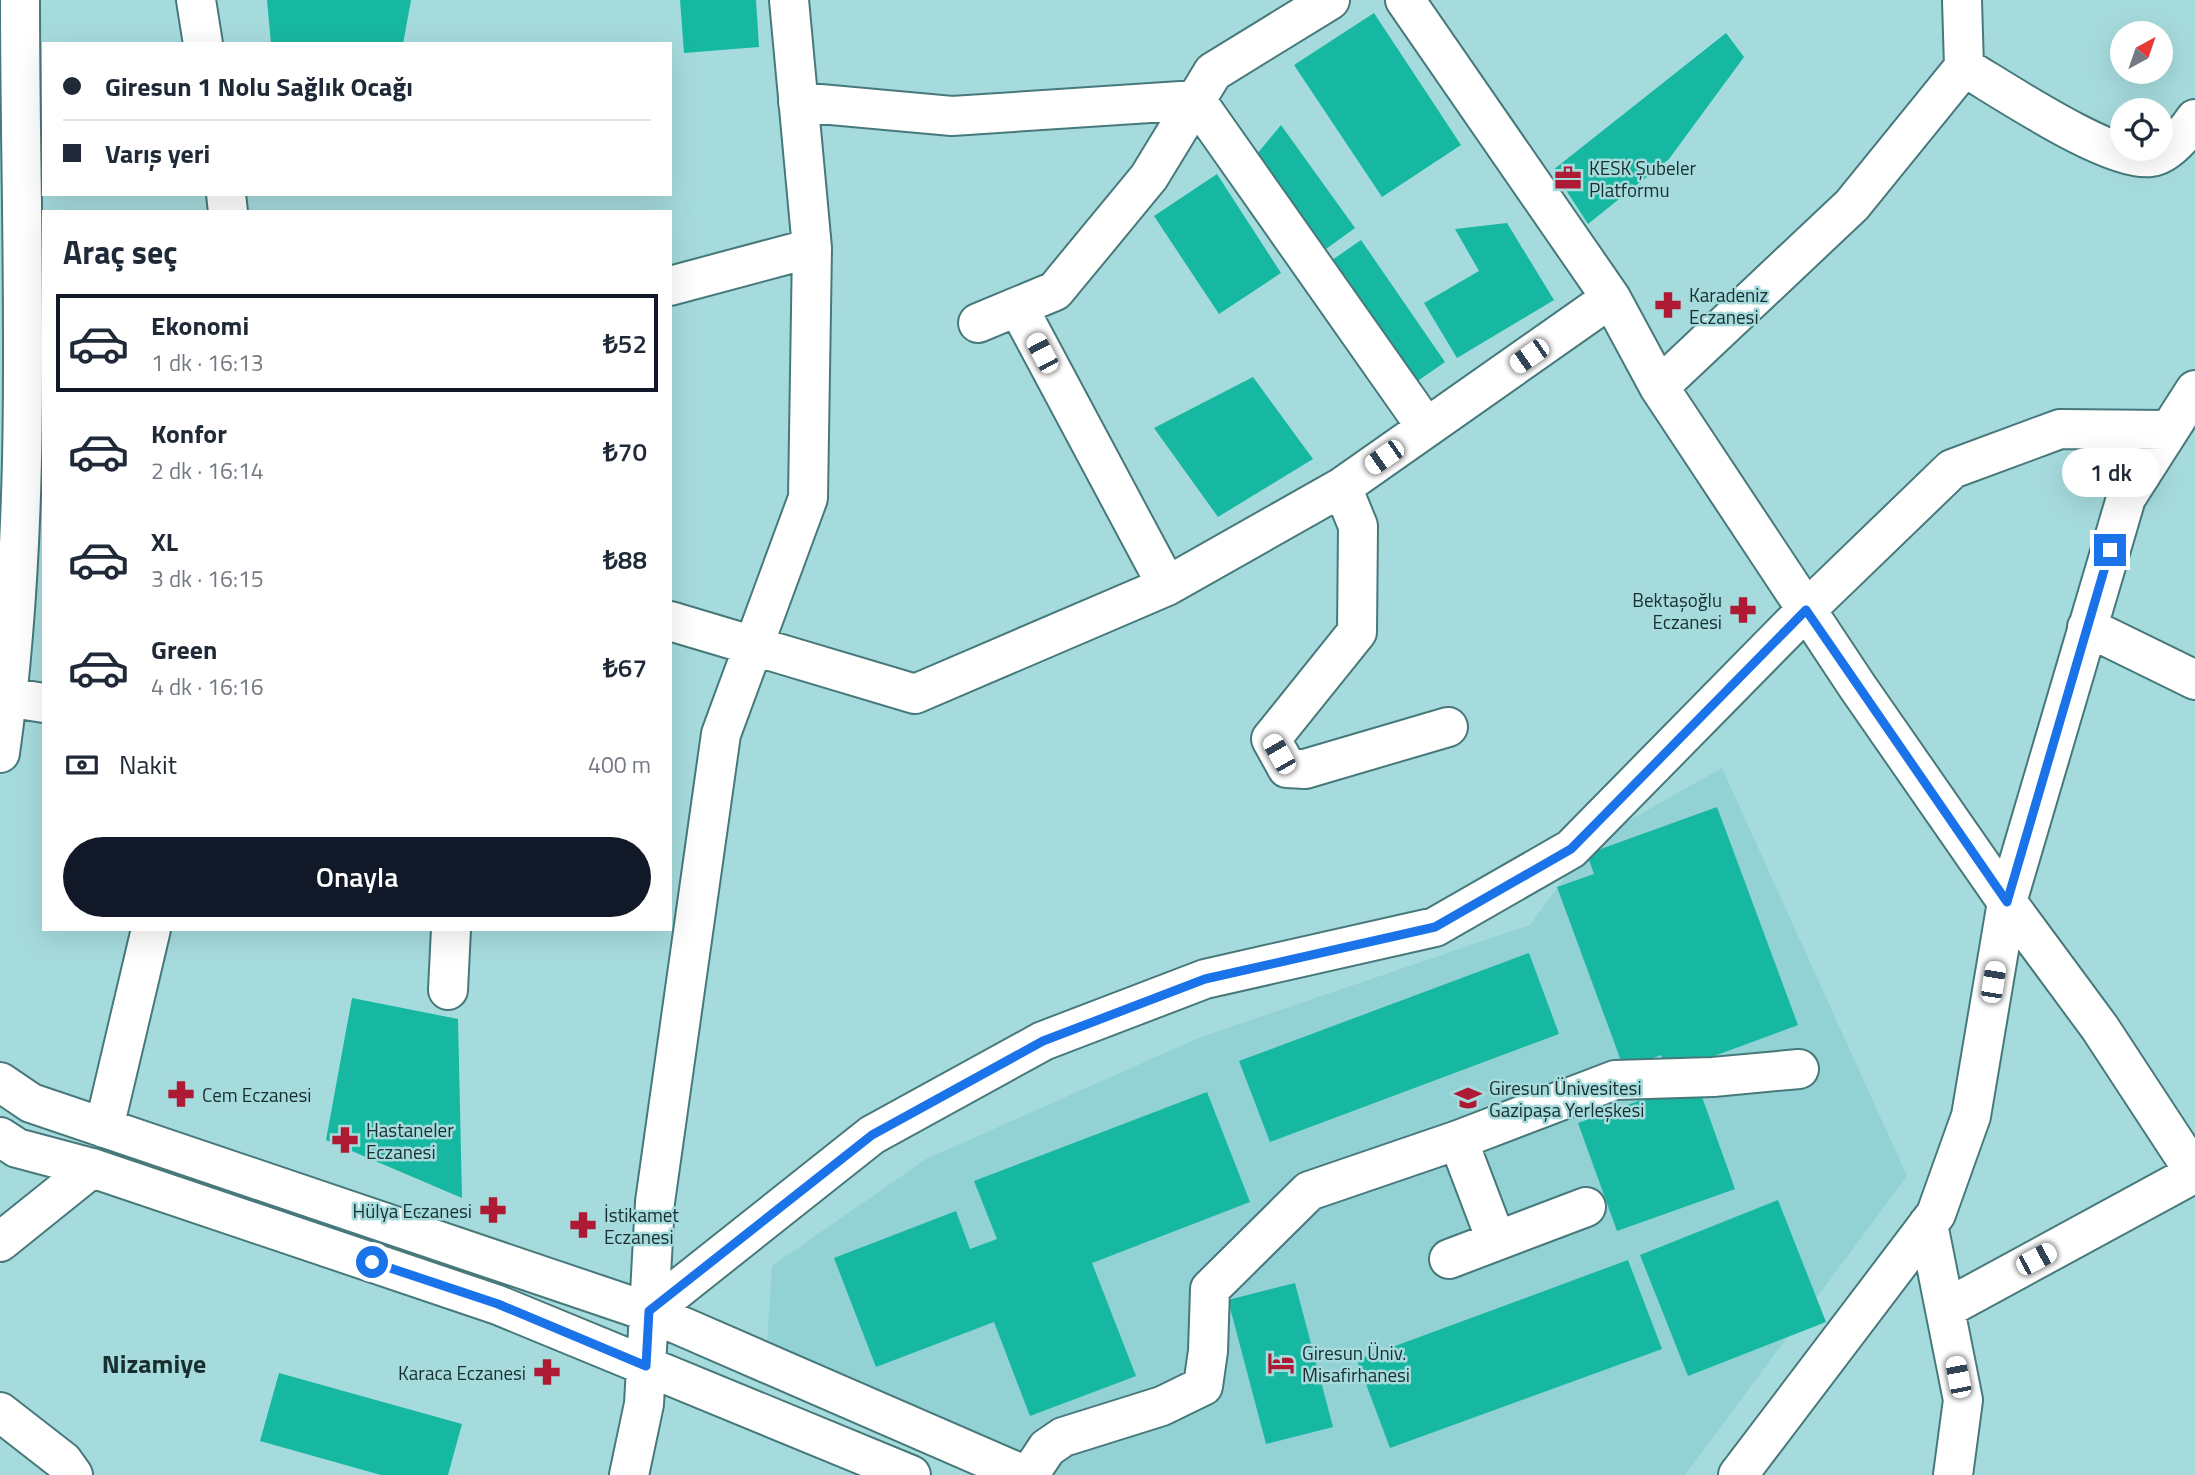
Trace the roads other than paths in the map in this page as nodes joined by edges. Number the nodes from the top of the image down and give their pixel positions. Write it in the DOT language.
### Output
graph roads {
  1 [pos="20,0"];
  2 [pos="196,0"];
  3 [pos="789,0"];
  4 [pos="1329,0"];
  5 [pos="1405,0"];
  6 [pos="1962,0"];
  7 [pos="203,42"];
  8 [pos="1964,67"];
  9 [pos="1196,100"];
  10 [pos="798,102"];
  11 [pos="2195,119"];
  12 [pos="10,176"];
  13 [pos="812,248"];
  14 [pos="672,285"];
  15 [pos="1611,298"];
  16 [pos="1018,307"];
  17 [pos="978,323"];
  18 [pos="1659,387"];
  19 [pos="2195,390"];
  20 [pos="12,427"];
  21 [pos="1426,428"];
  22 [pos="2168,430"];
  23 [pos="1342,487"];
  24 [pos="1167,586"];
  25 [pos="1806,610"];
  26 [pos="672,622"];
  27 [pos="2087,627"];
  28 [pos="754,645"];
  29 [pos="2195,680"];
  30 [pos="17,698"];
  31 [pos="1448,727"];
  32 [pos="0,754"];
  33 [pos="2007,902"];
  34 [pos="151,931"];
  35 [pos="451,931"];
  36 [pos="448,990"];
  37 [pos="1799,1069"];
  38 [pos="0,1082"];
  39 [pos="104,1128"];
  40 [pos="0,1137"];
  41 [pos="1458,1140"];
  42 [pos="92,1168"];
  43 [pos="2195,1173"];
  44 [pos="1586,1207"];
  45 [pos="1928,1224"];
  46 [pos="1496,1240"];
  47 [pos="0,1242"];
  48 [pos="1449,1259"];
  49 [pos="1945,1309"];
  50 [pos="649,1311"];
  51 [pos="646,1366"];
  52 [pos="0,1412"];
  53 [pos="73,1475"];
  54 [pos="629,1475"];
  55 [pos="911,1475"];
  56 [pos="1024,1475"];
  57 [pos="1030,1475"];
  58 [pos="1738,1475"];
  59 [pos="1953,1475"];
  1 -- 12 [label="street"];
  2 -- 7 [label="street"];
  3 -- 10 [label="street"];
  4 -- 9 [label="street"];
  5 -- 15 [label="street"];
  6 -- 8 [label="street"];
  8 -- 11 [label="street"];
  8 -- 18 [label="street"];
  9 -- 10 [label="street"];
  9 -- 16 [label="street"];
  9 -- 21 [label="street"];
  10 -- 13 [label="street"];
  12 -- 20 [label="street"];
  13 -- 14 [label="street"];
  13 -- 28 [label="street"];
  15 -- 18 [label="street"];
  15 -- 21 [label="street"];
  16 -- 17 [label="street"];
  16 -- 24 [label="street"];
  18 -- 25 [label="street"];
  19 -- 22 [label="street"];
  20 -- 30 [label="street"];
  21 -- 23 [label="street"];
  22 -- 25 [label="street"];
  22 -- 27 [label="street"];
  23 -- 24 [label="street"];
  23 -- 31 [label="street"];
  24 -- 28 [label="street"];
  25 -- 33 [label="street"];
  25 -- 50 [label="street"];
  26 -- 28 [label="street"];
  27 -- 29 [label="street"];
  27 -- 33 [label="street"];
  28 -- 50 [label="street"];
  30 -- 32 [label="street"];
  33 -- 43 [label="street"];
  33 -- 45 [label="street"];
  34 -- 39 [label="street"];
  35 -- 36 [label="street"];
  37 -- 41 [label="street"];
  38 -- 39 [label="street"];
  39 -- 50 [label="street"];
  40 -- 42 [label="street"];
  41 -- 46 [label="street"];
  41 -- 57 [label="street"];
  42 -- 47 [label="street"];
  42 -- 51 [label="street"];
  43 -- 49 [label="street"];
  44 -- 46 [label="street"];
  45 -- 49 [label="street"];
  45 -- 58 [label="street"];
  46 -- 48 [label="street"];
  49 -- 59 [label="street"];
  50 -- 51 [label="street"];
  50 -- 56 [label="street"];
  51 -- 54 [label="street"];
  51 -- 55 [label="street"];
  52 -- 53 [label="street"];
}
